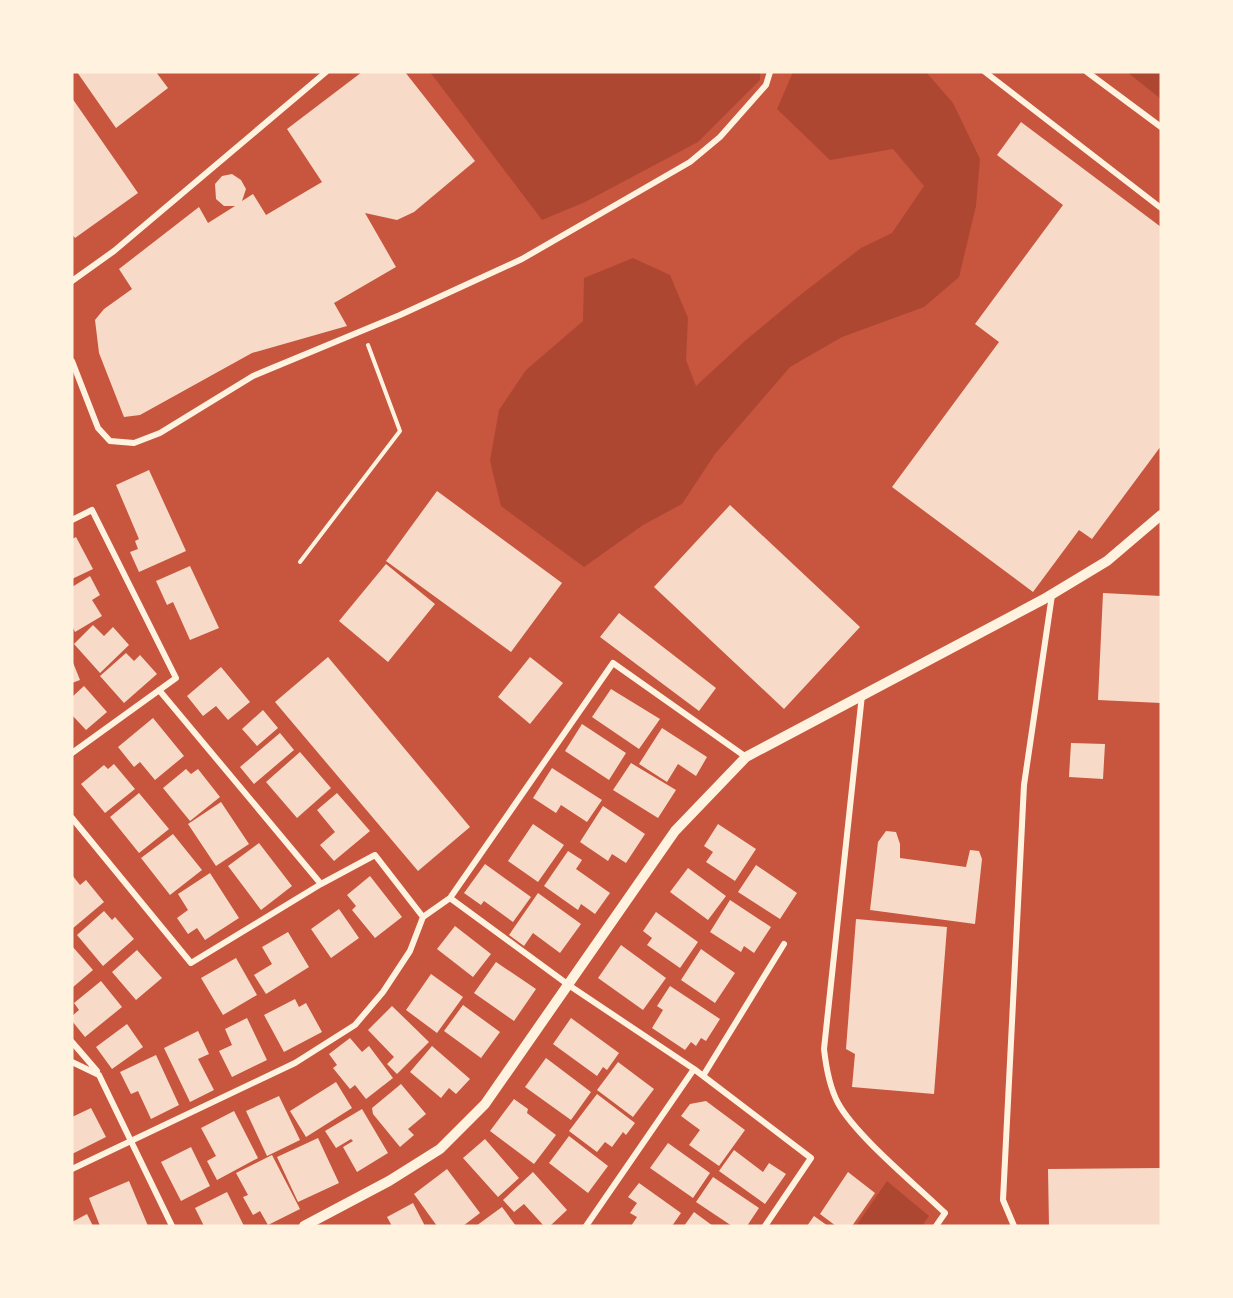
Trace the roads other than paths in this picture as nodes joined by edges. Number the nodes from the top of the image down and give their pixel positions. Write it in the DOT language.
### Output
graph roads {
  1 [pos="326,72"];
  2 [pos="770,72"];
  3 [pos="985,72"];
  4 [pos="1086,72"];
  5 [pos="1161,127"];
  6 [pos="1161,208"];
  7 [pos="72,281"];
  8 [pos="72,361"];
  9 [pos="1161,515"];
  10 [pos="72,520"];
  11 [pos="1052,594"];
  12 [pos="159,690"];
  13 [pos="862,695"];
  14 [pos="72,753"];
  15 [pos="746,757"];
  16 [pos="72,818"];
  17 [pos="321,884"];
  18 [pos="450,898"];
  19 [pos="423,917"];
  20 [pos="784,944"];
  21 [pos="570,986"];
  22 [pos="72,1042"];
  23 [pos="72,1062"];
  24 [pos="694,1069"];
  25 [pos="99,1075"];
  26 [pos="703,1076"];
  27 [pos="130,1140"];
  28 [pos="72,1169"];
  29 [pos="172,1226"];
  30 [pos="304,1226"];
  31 [pos="586,1226"];
  32 [pos="765,1226"];
  33 [pos="936,1226"];
  34 [pos="1014,1226"];
  1 -- 7 [label="street"];
  2 -- 8 [label="street"];
  3 -- 6 [label="street"];
  4 -- 5 [label="street"];
  9 -- 11 [label="street"];
  10 -- 12 [label="street"];
  11 -- 13 [label="street"];
  11 -- 34 [label="street"];
  12 -- 14 [label="street"];
  12 -- 17 [label="street"];
  13 -- 15 [label="street"];
  13 -- 33 [label="street"];
  15 -- 18 [label="street"];
  15 -- 21 [label="street"];
  16 -- 17 [label="street"];
  17 -- 19 [label="street"];
  18 -- 19 [label="street"];
  18 -- 21 [label="street"];
  19 -- 27 [label="street"];
  20 -- 26 [label="street"];
  21 -- 24 [label="street"];
  21 -- 30 [label="street"];
  22 -- 25 [label="street"];
  23 -- 25 [label="street"];
  24 -- 26 [label="street"];
  24 -- 31 [label="street"];
  25 -- 27 [label="street"];
  26 -- 32 [label="street"];
  27 -- 28 [label="street"];
  27 -- 29 [label="street"];
}
